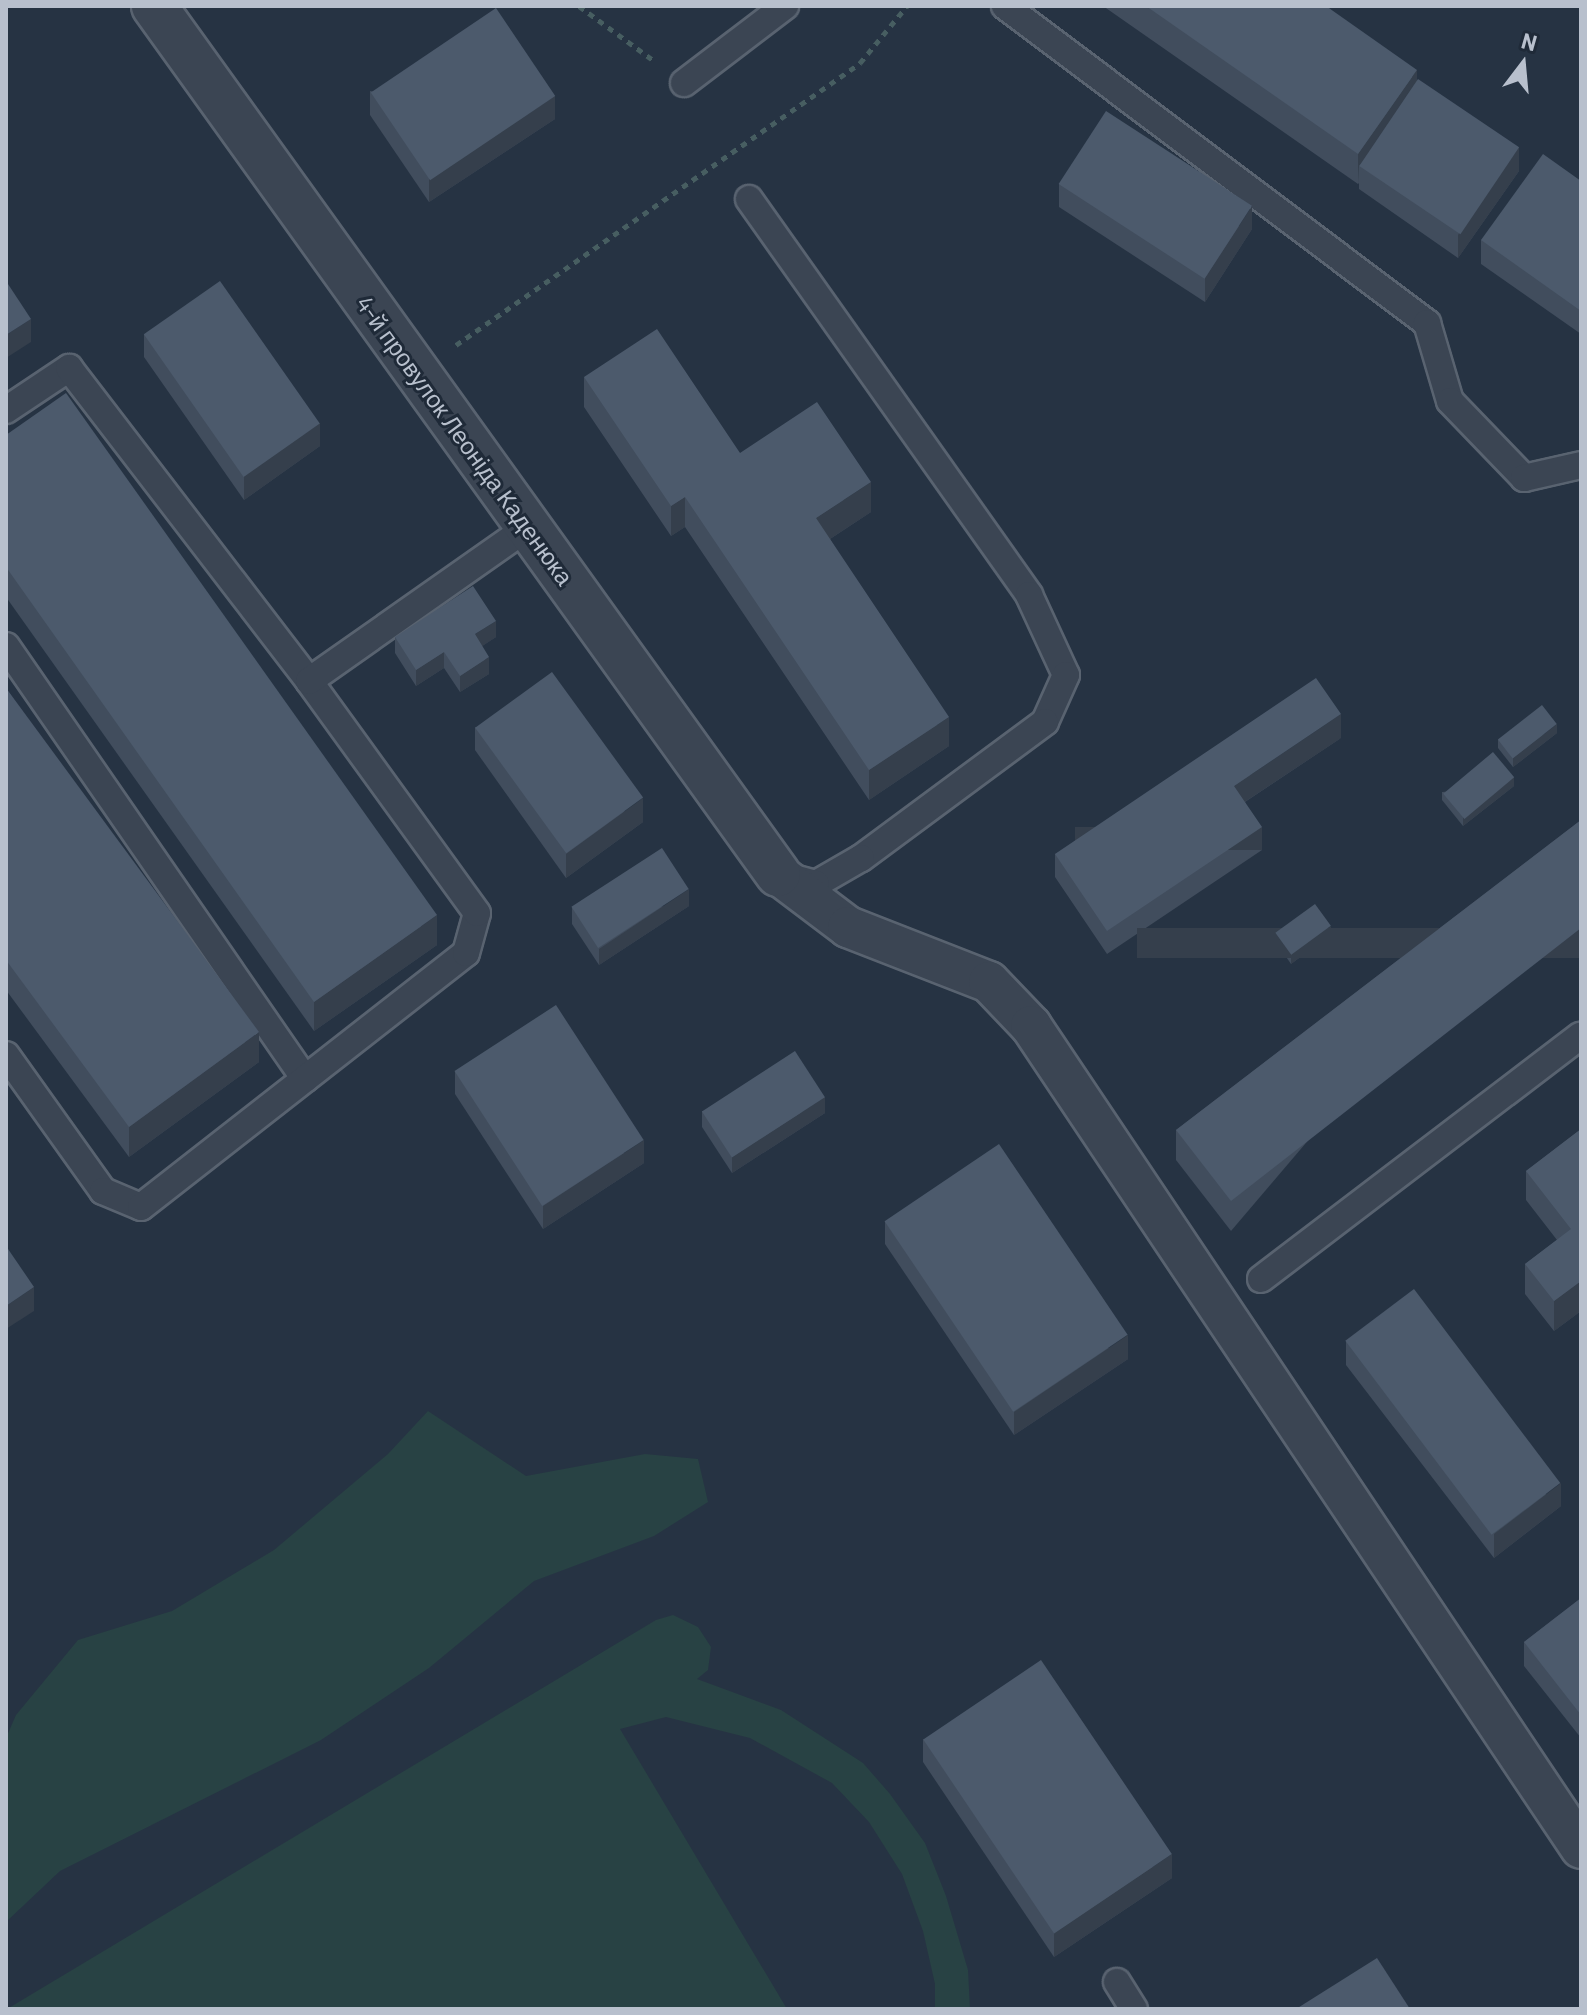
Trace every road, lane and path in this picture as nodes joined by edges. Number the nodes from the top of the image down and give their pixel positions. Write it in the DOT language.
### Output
graph roads {
  1 [pos="154,6"];
  2 [pos="579,6"];
  3 [pos="785,6"];
  4 [pos="907,6"];
  5 [pos="1005,6"];
  6 [pos="684,83"];
  7 [pos="749,199"];
  8 [pos="416,372"];
  9 [pos="6,410"];
  10 [pos="1581,465"];
  11 [pos="528,527"];
  12 [pos="6,646"];
  13 [pos="309,681"];
  14 [pos="778,874"];
  15 [pos="1581,1035"];
  16 [pos="6,1055"];
  17 [pos="305,1079"];
  18 [pos="1261,1279"];
  19 [pos="1581,1848"];
  20 [pos="1117,1982"];
  21 [pos="1134,2009"];
  1 -- 8 [label="street, 4-й провулок Леоніда Каденюка"];
  2 -- 6 [label="path"];
  3 -- 6 [label="lane"];
  4 -- 8 [label="path"];
  5 -- 10 [label="lane"];
  7 -- 14 [label="lane"];
  8 -- 11 [label="street, 4-й провулок Леоніда Каденюка"];
  9 -- 13 [label="lane"];
  11 -- 13 [label="lane"];
  11 -- 14 [label="street, 4-й провулок Леоніда Каденюка"];
  12 -- 17 [label="lane"];
  13 -- 17 [label="lane"];
  14 -- 19 [label="street"];
  15 -- 18 [label="lane"];
  16 -- 17 [label="lane"];
  20 -- 21 [label="lane"];
}
